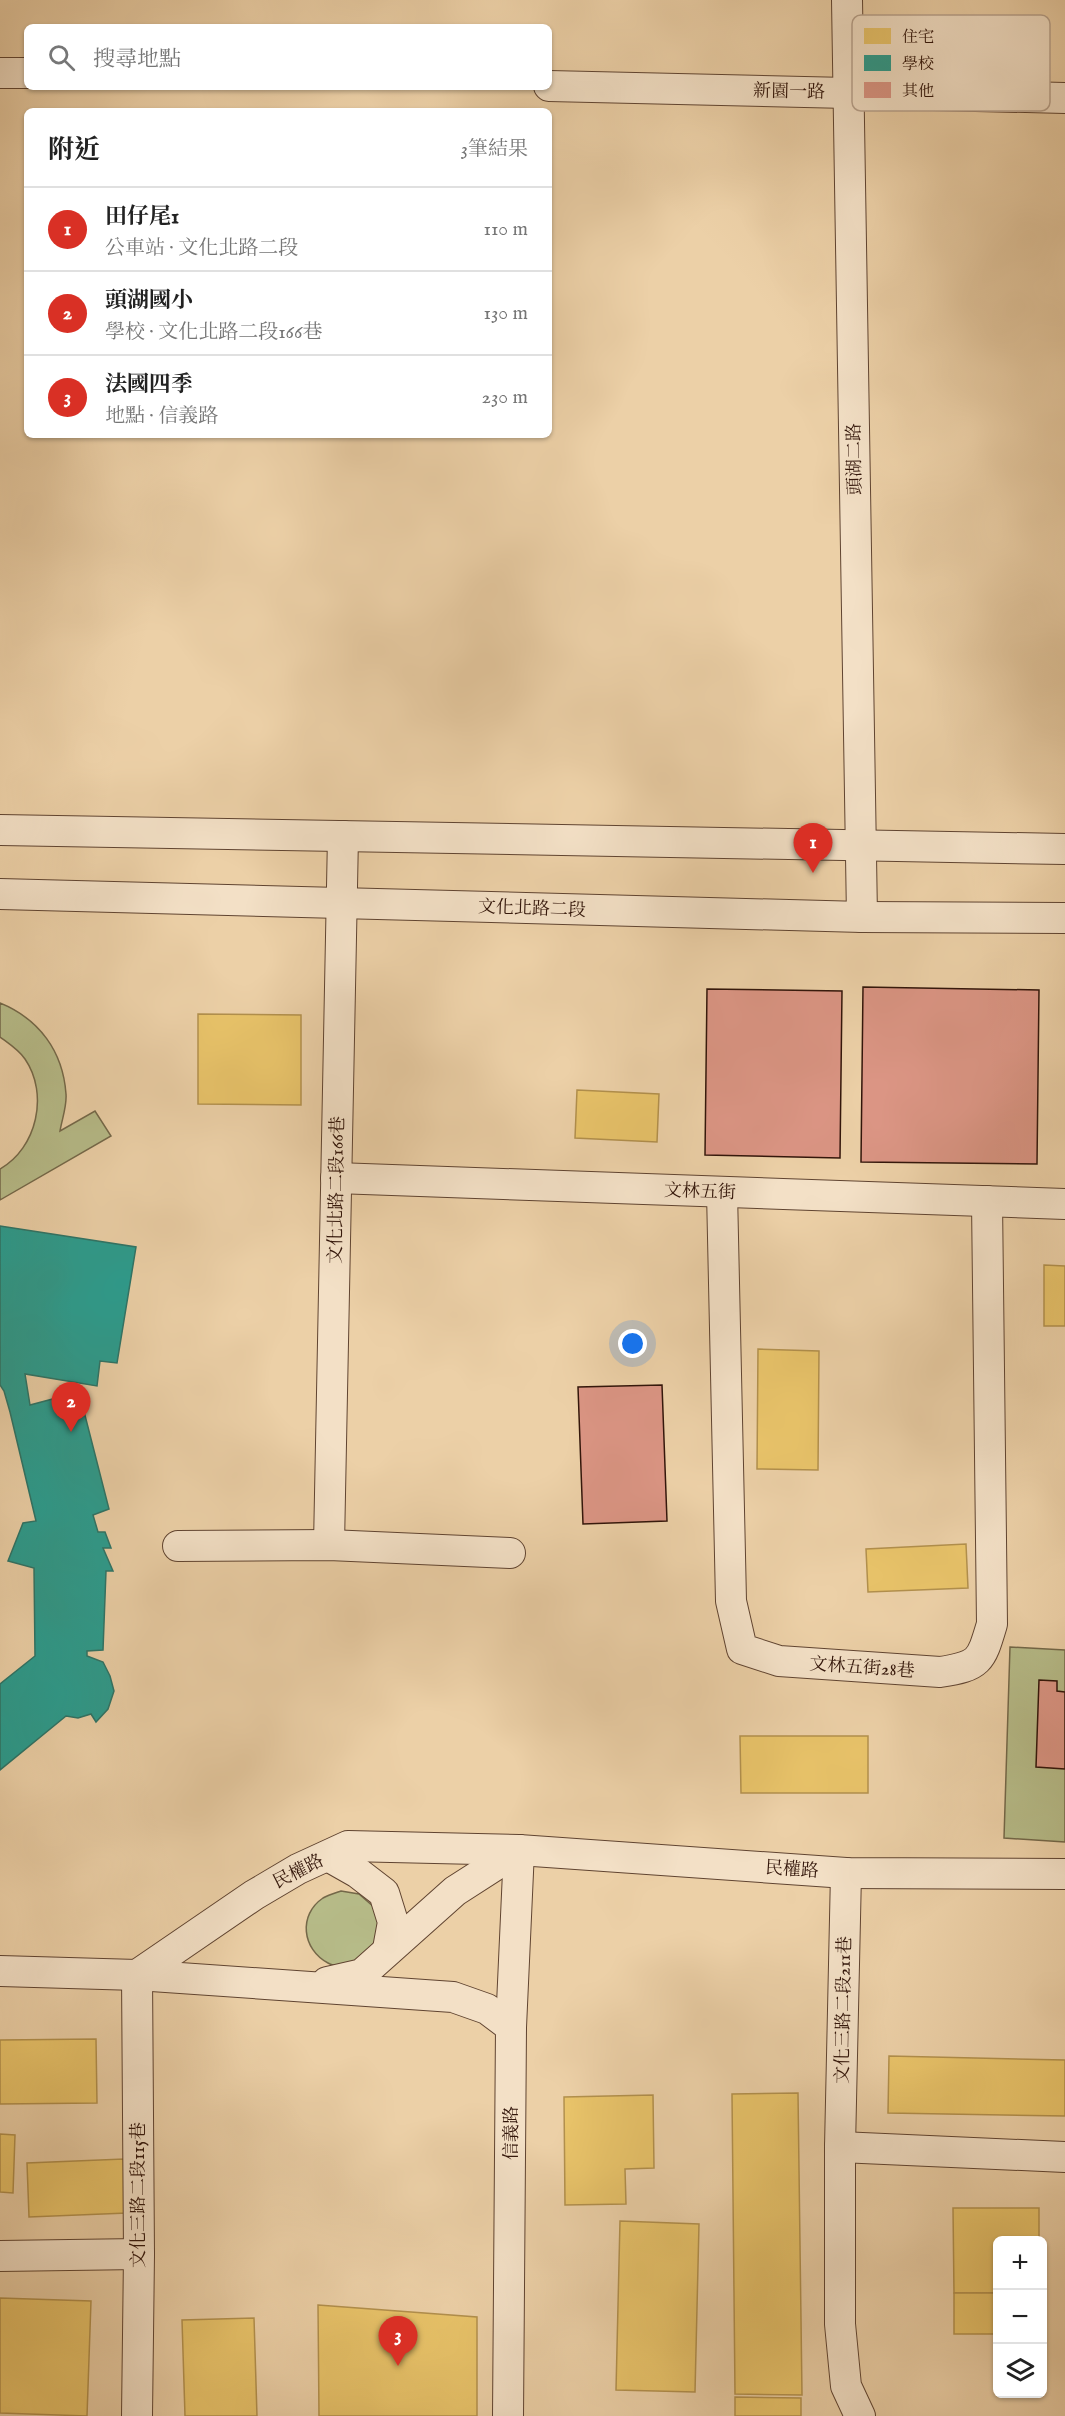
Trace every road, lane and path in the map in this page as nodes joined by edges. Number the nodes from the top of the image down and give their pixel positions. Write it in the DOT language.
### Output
graph roads {
  1 [pos="847,0"];
  2 [pos="0,73"];
  3 [pos="24,73"];
  4 [pos="552,86"];
  5 [pos="849,93"];
  6 [pos="852,93"];
  7 [pos="1050,98"];
  8 [pos="1065,98"];
  9 [pos="0,830"];
  10 [pos="343,836"];
  11 [pos="860,846"];
  12 [pos="1065,849"];
  13 [pos="0,894"];
  14 [pos="341,902"];
  15 [pos="862,917"];
  16 [pos="1065,918"];
  17 [pos="336,1178"];
  18 [pos="722,1192"];
  19 [pos="987,1201"];
  20 [pos="1065,1204"];
  21 [pos="329,1545"];
  22 [pos="178,1546"];
  23 [pos="510,1553"];
  24 [pos="519,1850"];
  25 [pos="328,1856"];
  26 [pos="846,1873"];
  27 [pos="1065,1874"];
  28 [pos="388,1949"];
  29 [pos="0,1971"];
  30 [pos="137,1975"];
  31 [pos="303,1988"];
  32 [pos="512,2026"];
  33 [pos="840,2147"];
  34 [pos="1065,2157"];
  35 [pos="139,2254"];
  36 [pos="0,2256"];
  37 [pos="137,2416"];
  38 [pos="508,2416"];
  39 [pos="860,2416"];
  1 -- 5 [label="street, 頭湖二路"];
  2 -- 3 [label="street"];
  4 -- 5 [label="street, 新園一路"];
  5 -- 6 [label="street, 新園一路"];
  5 -- 11 [label="street, 頭湖二路"];
  7 -- 8 [label="street, 新園一路"];
  9 -- 10 [label="street"];
  10 -- 11 [label="street"];
  10 -- 14 [label="street, 文化北路二段166巷"];
  11 -- 12 [label="street"];
  11 -- 15 [label="street, 頭湖二路"];
  13 -- 14 [label="street, 文化北路二段"];
  14 -- 15 [label="street, 文化北路二段"];
  14 -- 17 [label="street, 文化北路二段166巷"];
  15 -- 16 [label="street, 文化北路二段"];
  17 -- 18 [label="street, 文林五街"];
  17 -- 21 [label="street, 文化北路二段166巷"];
  18 -- 19 [label="street, 文林五街"];
  18 -- 19 [label="street, 文林五街28巷"];
  19 -- 20 [label="street, 文林五街"];
  21 -- 22 [label="street"];
  21 -- 23 [label="street"];
  24 -- 25 [label="street, 民權路"];
  24 -- 26 [label="street, 民權路"];
  24 -- 28 [label="street"];
  24 -- 32 [label="street, 信義路"];
  25 -- 28 [label="street"];
  25 -- 30 [label="street, 民權路"];
  26 -- 27 [label="street, 民權路"];
  26 -- 33 [label="street, 文化三路二段211巷"];
  28 -- 31 [label="street"];
  29 -- 30 [label="street"];
  30 -- 31 [label="street"];
  30 -- 35 [label="street, 文化三路二段115巷"];
  31 -- 32 [label="street"];
  32 -- 38 [label="street, 信義路"];
  33 -- 34 [label="street"];
  33 -- 39 [label="street, 文化三路二段211巷"];
  35 -- 36 [label="street"];
  35 -- 37 [label="street, 文化三路二段115巷"];
}
